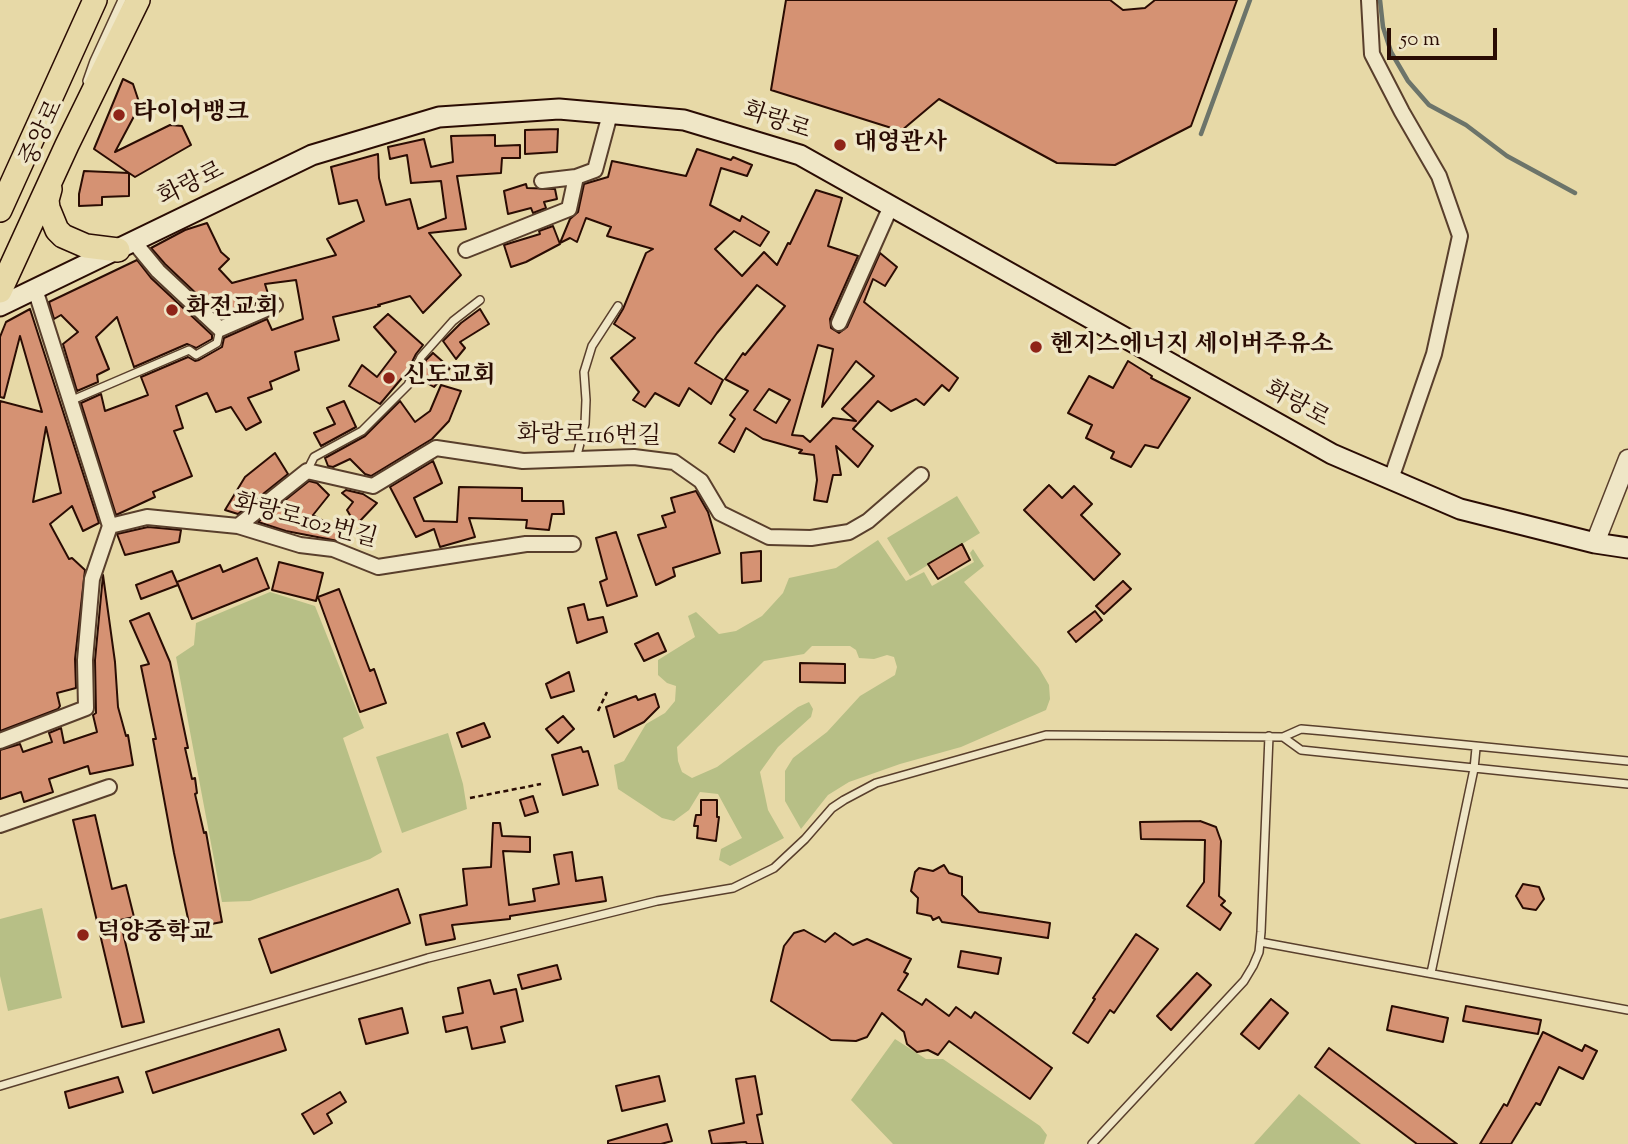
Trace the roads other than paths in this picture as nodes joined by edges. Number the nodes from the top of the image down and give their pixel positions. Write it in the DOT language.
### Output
graph roads {
  1 [pos="122,0"];
  2 [pos="138,0"];
  3 [pos="1369,0"];
  4 [pos="95,1"];
  5 [pos="610,114"];
  6 [pos="67,145"];
  7 [pos="55,172"];
  8 [pos="576,177"];
  9 [pos="542,181"];
  10 [pos="891,206"];
  11 [pos="0,210"];
  12 [pos="126,246"];
  13 [pos="466,250"];
  14 [pos="35,289"];
  15 [pos="0,291"];
  16 [pos="480,300"];
  17 [pos="275,305"];
  18 [pos="0,306"];
  19 [pos="618,306"];
  20 [pos="839,323"];
  21 [pos="220,329"];
  22 [pos="71,401"];
  23 [pos="576,459"];
  24 [pos="1628,459"];
  25 [pos="307,471"];
  26 [pos="921,475"];
  27 [pos="1391,479"];
  28 [pos="110,526"];
  29 [pos="238,526"];
  30 [pos="1595,543"];
  31 [pos="573,544"];
  32 [pos="1628,548"];
  33 [pos="1269,736"];
  34 [pos="1283,737"];
  35 [pos="0,741"];
  36 [pos="1476,748"];
  37 [pos="1628,761"];
  38 [pos="1474,769"];
  39 [pos="1628,784"];
  40 [pos="108,787"];
  41 [pos="0,825"];
  42 [pos="1260,942"];
  43 [pos="1431,972"];
  44 [pos="1628,1010"];
  45 [pos="0,1086"];
  46 [pos="1092,1144"];
  1 -- 6 [label="lane"];
  2 -- 6 [label="main road, 중앙로"];
  3 -- 27 [label="street"];
  4 -- 11 [label="main road, 중앙로"];
  5 -- 8 [label="street"];
  5 -- 10 [label="main road, 화랑로"];
  5 -- 12 [label="main road, 화랑로"];
  6 -- 7 [label="main road, 중앙로"];
  7 -- 12 [label="main road"];
  7 -- 15 [label="main road, 중앙로"];
  8 -- 9 [label="street"];
  8 -- 13 [label="street"];
  10 -- 20 [label="street"];
  10 -- 27 [label="main road, 화랑로"];
  12 -- 14 [label="main road, 화랑로"];
  12 -- 21 [label="street"];
  14 -- 18 [label="main road, 화랑로"];
  14 -- 22 [label="street"];
  16 -- 25 [label="lane"];
  17 -- 21 [label="street"];
  19 -- 23 [label="lane"];
  21 -- 22 [label="lane"];
  22 -- 28 [label="street"];
  23 -- 25 [label="street, 화랑로116번길"];
  23 -- 26 [label="street, 화랑로116번길"];
  24 -- 30 [label="street"];
  25 -- 29 [label="street"];
  27 -- 30 [label="main road, 화랑로"];
  28 -- 29 [label="street, 화랑로102번길"];
  28 -- 35 [label="street"];
  29 -- 31 [label="street, 화랑로102번길"];
  30 -- 32 [label="main road, 화랑로"];
  33 -- 34 [label="lane"];
  33 -- 42 [label="lane"];
  33 -- 45 [label="lane"];
  34 -- 36 [label="lane"];
  34 -- 38 [label="lane"];
  36 -- 37 [label="lane"];
  36 -- 38 [label="lane"];
  38 -- 39 [label="lane"];
  38 -- 43 [label="lane"];
  40 -- 41 [label="street"];
  42 -- 43 [label="lane"];
  42 -- 46 [label="lane"];
  43 -- 44 [label="lane"];
}
